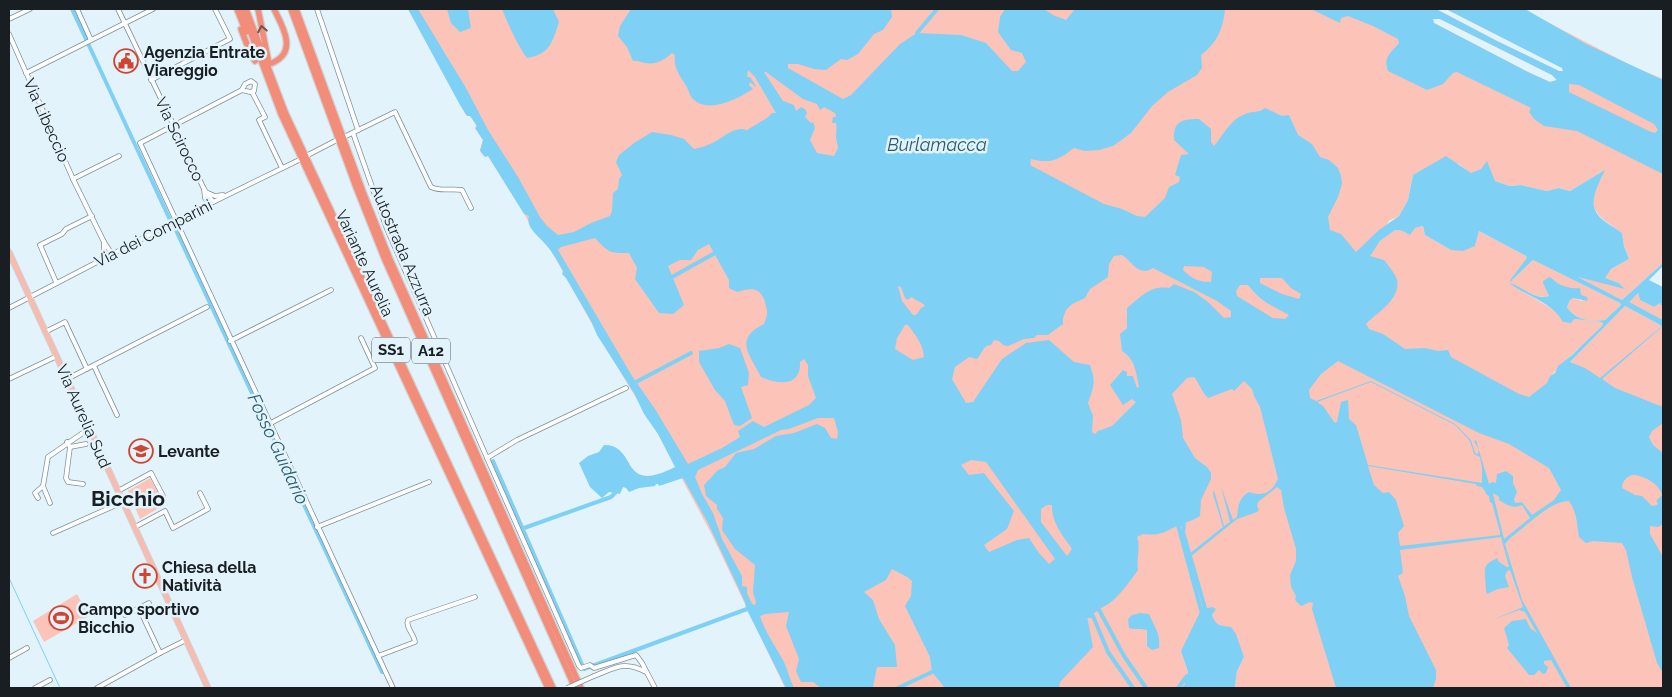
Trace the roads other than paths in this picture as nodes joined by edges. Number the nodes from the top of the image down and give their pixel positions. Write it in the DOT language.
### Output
graph roads {
  1 [pos="30,9"];
  2 [pos="77,9"];
  3 [pos="118,9"];
  4 [pos="153,9"];
  5 [pos="215,9"];
  6 [pos="235,9"];
  7 [pos="242,9"];
  8 [pos="246,9"];
  9 [pos="258,9"];
  10 [pos="274,9"];
  11 [pos="291,9"];
  12 [pos="296,9"];
  13 [pos="317,9"];
  14 [pos="9,19"];
  15 [pos="124,23"];
  16 [pos="9,34"];
  17 [pos="91,40"];
  18 [pos="255,61"];
  19 [pos="272,63"];
  20 [pos="26,73"];
  21 [pos="151,80"];
  22 [pos="272,86"];
  23 [pos="242,90"];
  24 [pos="252,92"];
  25 [pos="173,125"];
  26 [pos="358,130"];
  27 [pos="353,132"];
  28 [pos="346,136"];
  29 [pos="335,141"];
  30 [pos="119,156"];
  31 [pos="308,156"];
  32 [pos="299,160"];
  33 [pos="282,168"];
  34 [pos="73,179"];
  35 [pos="204,189"];
  36 [pos="208,193"];
  37 [pos="228,195"];
  38 [pos="205,198"];
  39 [pos="211,203"];
  40 [pos="200,208"];
  41 [pos="471,208"];
  42 [pos="92,216"];
  43 [pos="176,222"];
  44 [pos="104,242"];
  45 [pos="9,252"];
  46 [pos="112,254"];
  47 [pos="101,260"];
  48 [pos="56,282"];
  49 [pos="332,290"];
  50 [pos="30,297"];
  51 [pos="207,307"];
  52 [pos="9,308"];
  53 [pos="45,332"];
  54 [pos="361,338"];
  55 [pos="230,341"];
  56 [pos="57,356"];
  57 [pos="94,366"];
  58 [pos="87,369"];
  59 [pos="9,379"];
  60 [pos="67,379"];
  61 [pos="626,388"];
  62 [pos="117,415"];
  63 [pos="269,424"];
  64 [pos="90,428"];
  65 [pos="86,444"];
  66 [pos="68,445"];
  67 [pos="487,458"];
  68 [pos="429,482"];
  69 [pos="83,484"];
  70 [pos="43,486"];
  71 [pos="118,491"];
  72 [pos="200,493"];
  73 [pos="163,496"];
  74 [pos="38,498"];
  75 [pos="123,502"];
  76 [pos="50,503"];
  77 [pos="135,527"];
  78 [pos="317,527"];
  79 [pos="54,533"];
  80 [pos="475,597"];
  81 [pos="149,603"];
  82 [pos="139,608"];
  83 [pos="125,616"];
  84 [pos="186,640"];
  85 [pos="27,648"];
  86 [pos="160,653"];
  87 [pos="378,656"];
  88 [pos="9,658"];
  89 [pos="647,672"];
  90 [pos="50,680"];
  91 [pos="34,688"];
  92 [pos="97,688"];
  93 [pos="208,688"];
  94 [pos="393,688"];
  95 [pos="548,688"];
  96 [pos="552,688"];
  97 [pos="567,688"];
  98 [pos="575,688"];
  99 [pos="581,688"];
  100 [pos="655,688"];
  1 -- 14 [label="street"];
  2 -- 17 [label="street"];
  3 -- 15 [label="street, Via Scirocco"];
  4 -- 15 [label="street"];
  5 -- 21 [label="street"];
  6 -- 18 [label="highway"];
  6 -- 22 [label="highway"];
  7 -- 22 [label="highway, Variante Aurelia / SS1"];
  8 -- 22 [label="highway, Variante Aurelia / SS1"];
  22 -- 9 [label="highway, one-way"];
  10 -- 19 [label="highway"];
  11 -- 98 [label="highway, Autostrada Azzurra / A12"];
  12 -- 99 [label="highway, Autostrada Azzurra / A12"];
  13 -- 26 [label="street"];
  15 -- 17 [label="street"];
  15 -- 21 [label="street, Via Scirocco"];
  16 -- 20 [label="street, Via Libeccio"];
  17 -- 20 [label="street"];
  20 -- 34 [label="street, Via Libeccio"];
  21 -- 25 [label="street, Via Scirocco"];
  22 -- 95 [label="highway, Variante Aurelia / SS1"];
  22 -- 96 [label="highway, Variante Aurelia / SS1"];
  23 -- 24 [label="street"];
  23 -- 24 [label="street"];
  23 -- 25 [label="street"];
  24 -- 33 [label="street"];
  25 -- 35 [label="street, Via Scirocco"];
  25 -- 43 [label="street"];
  26 -- 27 [label="street"];
  26 -- 41 [label="street"];
  27 -- 28 [label="street"];
  27 -- 67 [label="street"];
  29 -- 31 [label="street"];
  30 -- 34 [label="street, Via Libeccio"];
  32 -- 33 [label="street, Via dei Comparini"];
  33 -- 37 [label="street, Via dei Comparini"];
  34 -- 42 [label="street, Via Libeccio"];
  35 -- 36 [label="street, Via Scirocco"];
  35 -- 38 [label="street, Via Scirocco"];
  36 -- 37 [label="street, Via Scirocco"];
  36 -- 39 [label="street, Via Scirocco"];
  37 -- 39 [label="street, Via dei Comparini"];
  38 -- 39 [label="street, Via Scirocco"];
  38 -- 40 [label="street, Via Scirocco"];
  39 -- 40 [label="street, Via dei Comparini"];
  40 -- 43 [label="street, Via dei Comparini"];
  42 -- 44 [label="street, Via Libeccio"];
  42 -- 48 [label="street"];
  43 -- 46 [label="street, Via dei Comparini"];
  43 -- 55 [label="street"];
  44 -- 46 [label="street, Via Libeccio"];
  44 -- 47 [label="street"];
  45 -- 50 [label="main road, Via Aurelia Sud"];
  46 -- 47 [label="street, Via dei Comparini"];
  47 -- 48 [label="street, Via dei Comparini"];
  48 -- 50 [label="street, Via dei Comparini"];
  49 -- 55 [label="street"];
  50 -- 52 [label="street, Via dei Comparini"];
  50 -- 53 [label="main road, Via Aurelia Sud"];
  51 -- 57 [label="street"];
  53 -- 56 [label="main road, Via Aurelia Sud"];
  53 -- 58 [label="street"];
  54 -- 63 [label="street"];
  55 -- 63 [label="street"];
  56 -- 59 [label="street"];
  56 -- 60 [label="main road, Via Aurelia Sud"];
  57 -- 58 [label="street"];
  57 -- 62 [label="street"];
  58 -- 60 [label="street"];
  60 -- 64 [label="main road, Via Aurelia Sud"];
  61 -- 67 [label="street"];
  63 -- 78 [label="street"];
  64 -- 66 [label="street"];
  64 -- 71 [label="main road, Via Aurelia Sud"];
  65 -- 66 [label="street"];
  66 -- 69 [label="street"];
  66 -- 70 [label="street"];
  67 -- 89 [label="street"];
  68 -- 78 [label="street"];
  70 -- 74 [label="street"];
  70 -- 76 [label="street"];
  71 -- 73 [label="street"];
  71 -- 75 [label="main road, Via Aurelia Sud"];
  72 -- 77 [label="street"];
  75 -- 77 [label="main road, Via Aurelia Sud"];
  75 -- 79 [label="street"];
  77 -- 84 [label="main road, Via Aurelia Sud"];
  78 -- 87 [label="street"];
  80 -- 87 [label="street"];
  81 -- 82 [label="street"];
  82 -- 83 [label="street"];
  82 -- 86 [label="street"];
  84 -- 86 [label="street"];
  84 -- 93 [label="main road, Via Aurelia Sud"];
  85 -- 88 [label="street"];
  86 -- 92 [label="street"];
  87 -- 94 [label="street"];
  89 -- 97 [label="street, bridge"];
  89 -- 100 [label="street"];
  90 -- 91 [label="street"];
}
